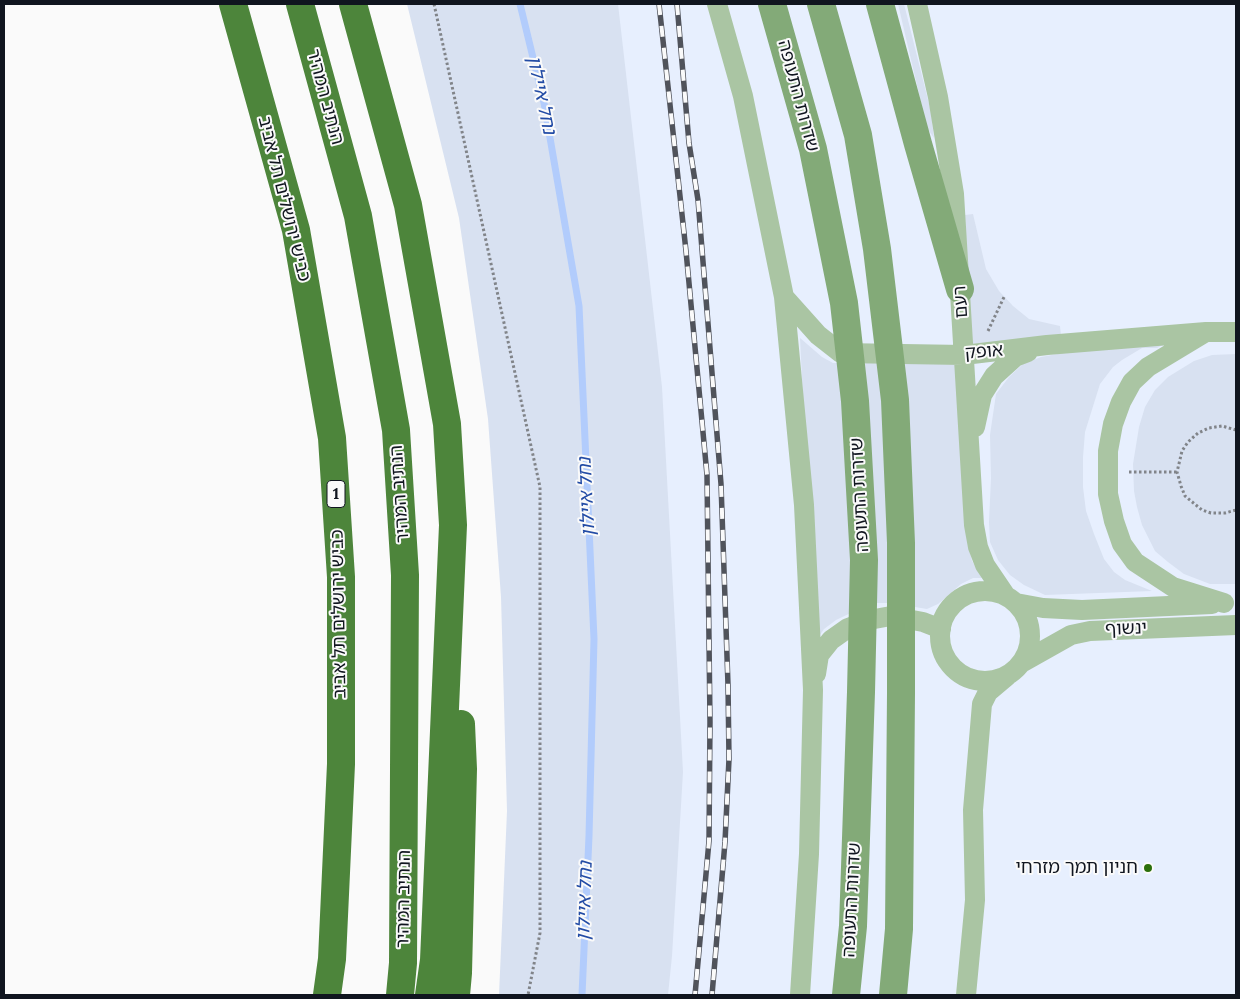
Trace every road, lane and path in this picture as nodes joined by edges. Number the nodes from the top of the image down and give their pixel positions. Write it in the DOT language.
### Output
graph roads {
  1 [pos="233,4"];
  2 [pos="300,4"];
  3 [pos="353,4"];
  4 [pos="434,4"];
  5 [pos="717,4"];
  6 [pos="880,4"];
  7 [pos="917,4"];
  8 [pos="822,6"];
  9 [pos="775,13"];
  10 [pos="960,289"];
  11 [pos="784,297"];
  12 [pos="1004,297"];
  13 [pos="1206,332"];
  14 [pos="1236,332"];
  15 [pos="986,337"];
  16 [pos="1047,345"];
  17 [pos="964,355"];
  18 [pos="1236,430"];
  19 [pos="970,464"];
  20 [pos="1128,472"];
  21 [pos="1177,472"];
  22 [pos="1236,510"];
  23 [pos="453,526"];
  24 [pos="1011,599"];
  25 [pos="1230,603"];
  26 [pos="1236,625"];
  27 [pos="940,630"];
  28 [pos="1023,662"];
  29 [pos="1006,676"];
  30 [pos="813,690"];
  31 [pos="327,995"];
  32 [pos="400,995"];
  33 [pos="429,995"];
  34 [pos="456,995"];
  35 [pos="528,995"];
  36 [pos="800,995"];
  37 [pos="846,995"];
  38 [pos="892,995"];
  39 [pos="966,995"];
  1 -- 31 [label="highway, כביש ירושלים תל אביב / 1"];
  2 -- 32 [label="highway, הנתיב המהיר"];
  3 -- 23 [label="highway"];
  4 -- 35 [label="path"];
  5 -- 11 [label="street"];
  6 -- 10 [label="main road"];
  7 -- 10 [label="street, רעם"];
  8 -- 38 [label="main road"];
  9 -- 37 [label="main road, שדרות התעופה"];
  10 -- 17 [label="street, רעם"];
  11 -- 17 [label="street, אופק"];
  11 -- 30 [label="street"];
  12 -- 15 [label="path"];
  13 -- 14 [label="street, אופק"];
  13 -- 16 [label="street, אופק"];
  13 -- 25 [label="street"];
  16 -- 17 [label="street, אופק"];
  16 -- 19 [label="street"];
  17 -- 19 [label="street, רעם"];
  18 -- 21 [label="path"];
  19 -- 24 [label="street, רעם"];
  20 -- 21 [label="path"];
  21 -- 22 [label="path"];
  23 -- 33 [label="highway"];
  23 -- 34 [label="highway"];
  24 -- 25 [label="street, ינשוף"];
  24 -- 27 [label="street"];
  24 -- 28 [label="street"];
  26 -- 28 [label="street, ינשוף"];
  27 -- 29 [label="street"];
  27 -- 30 [label="street"];
  28 -- 29 [label="street"];
  29 -- 39 [label="street"];
  30 -- 36 [label="street"];
}
